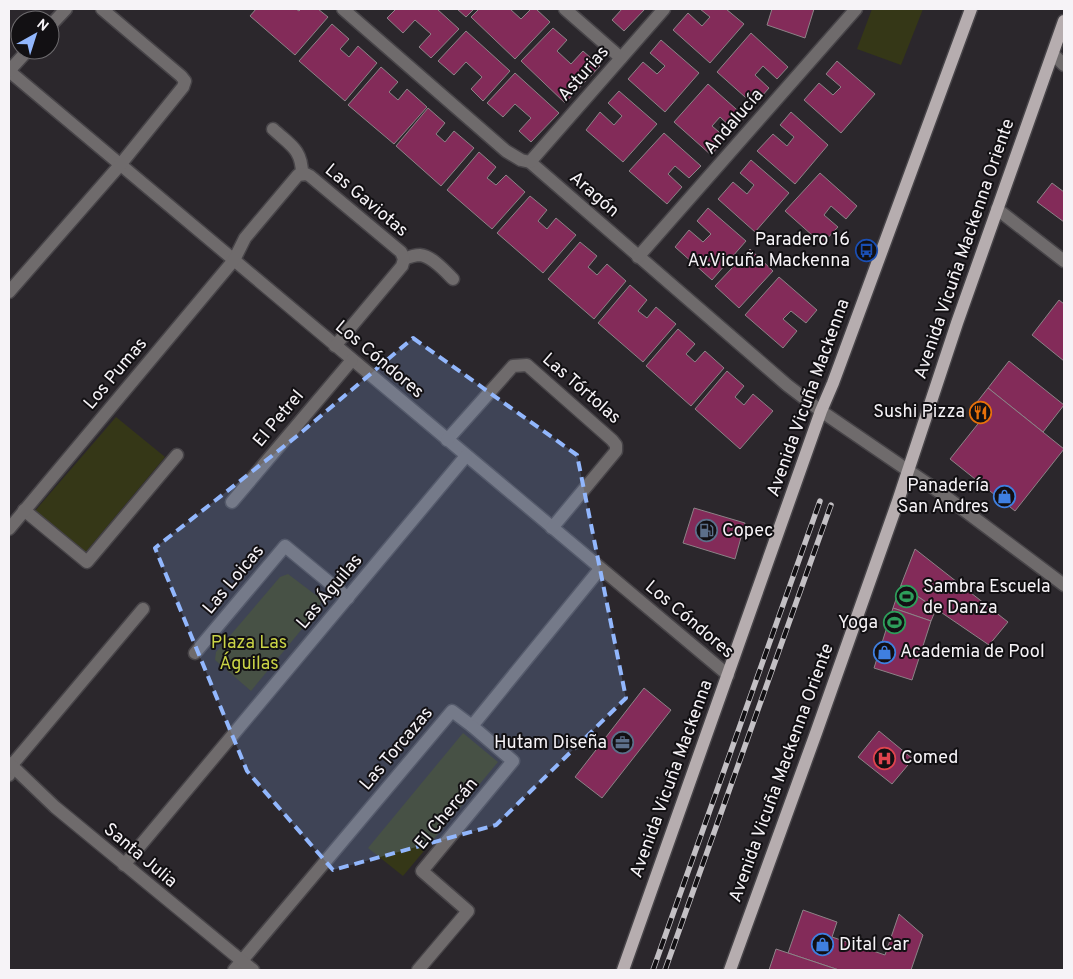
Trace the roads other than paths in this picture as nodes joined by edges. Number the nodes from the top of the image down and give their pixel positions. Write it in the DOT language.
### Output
graph roads {
  1 [pos="102,9"];
  2 [pos="343,9"];
  3 [pos="565,9"];
  4 [pos="664,9"];
  5 [pos="856,9"];
  6 [pos="971,9"];
  7 [pos="1064,21"];
  8 [pos="1052,54"];
  9 [pos="621,58"];
  10 [pos="19,60"];
  11 [pos="1064,65"];
  12 [pos="9,71"];
  13 [pos="273,129"];
  14 [pos="530,162"];
  15 [pos="120,165"];
  16 [pos="302,174"];
  17 [pos="997,209"];
  18 [pos="638,257"];
  19 [pos="404,259"];
  20 [pos="234,260"];
  21 [pos="1064,261"];
  22 [pos="453,279"];
  23 [pos="9,290"];
  24 [pos="335,346"];
  25 [pos="352,360"];
  26 [pos="821,411"];
  27 [pos="447,440"];
  28 [pos="177,455"];
  29 [pos="466,456"];
  30 [pos="908,471"];
  31 [pos="232,502"];
  32 [pos="24,510"];
  33 [pos="552,528"];
  34 [pos="9,529"];
  35 [pos="600,569"];
  36 [pos="1064,585"];
  37 [pos="348,598"];
  38 [pos="143,609"];
  39 [pos="195,654"];
  40 [pos="728,675"];
  41 [pos="472,726"];
  42 [pos="10,768"];
  43 [pos="124,865"];
  44 [pos="238,966"];
  45 [pos="254,970"];
  46 [pos="418,970"];
  47 [pos="623,970"];
  48 [pos="730,970"];
  1 -- 15 [label="street"];
  2 -- 14 [label="street, Aragón"];
  3 -- 9 [label="street"];
  4 -- 9 [label="street, Asturias"];
  5 -- 18 [label="street, Andalucía"];
  6 -- 26 [label="main road, Avenida Vicuña Mackenna"];
  7 -- 8 [label="main road, Avenida Vicuña Mackenna Oriente"];
  8 -- 11 [label="street"];
  8 -- 17 [label="main road, Avenida Vicuña Mackenna Oriente"];
  9 -- 14 [label="street, Asturias"];
  10 -- 12 [label="street"];
  12 -- 15 [label="street, Los Cóndores"];
  13 -- 16 [label="street"];
  14 -- 18 [label="street, Aragón"];
  15 -- 20 [label="street, Los Cóndores"];
  15 -- 23 [label="street"];
  16 -- 19 [label="street, Las Gaviotas"];
  16 -- 20 [label="street, Las Gaviotas"];
  17 -- 21 [label="street"];
  17 -- 30 [label="main road, Avenida Vicuña Mackenna Oriente"];
  18 -- 26 [label="street, Aragón"];
  19 -- 22 [label="street"];
  19 -- 24 [label="street, Las Gaviotas"];
  20 -- 24 [label="street, Los Cóndores"];
  20 -- 32 [label="street, Los Pumas"];
  24 -- 25 [label="street, Los Cóndores"];
  25 -- 27 [label="street, Los Cóndores"];
  25 -- 31 [label="street, El Petrel"];
  26 -- 30 [label="street, Aragón"];
  26 -- 40 [label="main road, Avenida Vicuña Mackenna"];
  27 -- 29 [label="street, Los Cóndores"];
  27 -- 33 [label="street, Las Tórtolas"];
  28 -- 32 [label="street"];
  29 -- 33 [label="street, Los Cóndores"];
  29 -- 37 [label="street, Las Águilas"];
  30 -- 36 [label="street, Aragón"];
  30 -- 48 [label="main road, Avenida Vicuña Mackenna Oriente"];
  32 -- 34 [label="street, Los Pumas"];
  33 -- 35 [label="street, Los Cóndores"];
  35 -- 40 [label="street, Los Cóndores"];
  35 -- 41 [label="street"];
  37 -- 39 [label="street, Las Loicas"];
  37 -- 43 [label="street, Las Águilas"];
  38 -- 42 [label="street"];
  40 -- 47 [label="main road, Avenida Vicuña Mackenna"];
  41 -- 44 [label="street, Las Torcazas"];
  41 -- 46 [label="street, El Chercán"];
  42 -- 43 [label="street, Santa Julia"];
  43 -- 44 [label="street, Santa Julia"];
  44 -- 45 [label="street, Santa Julia"];
}
